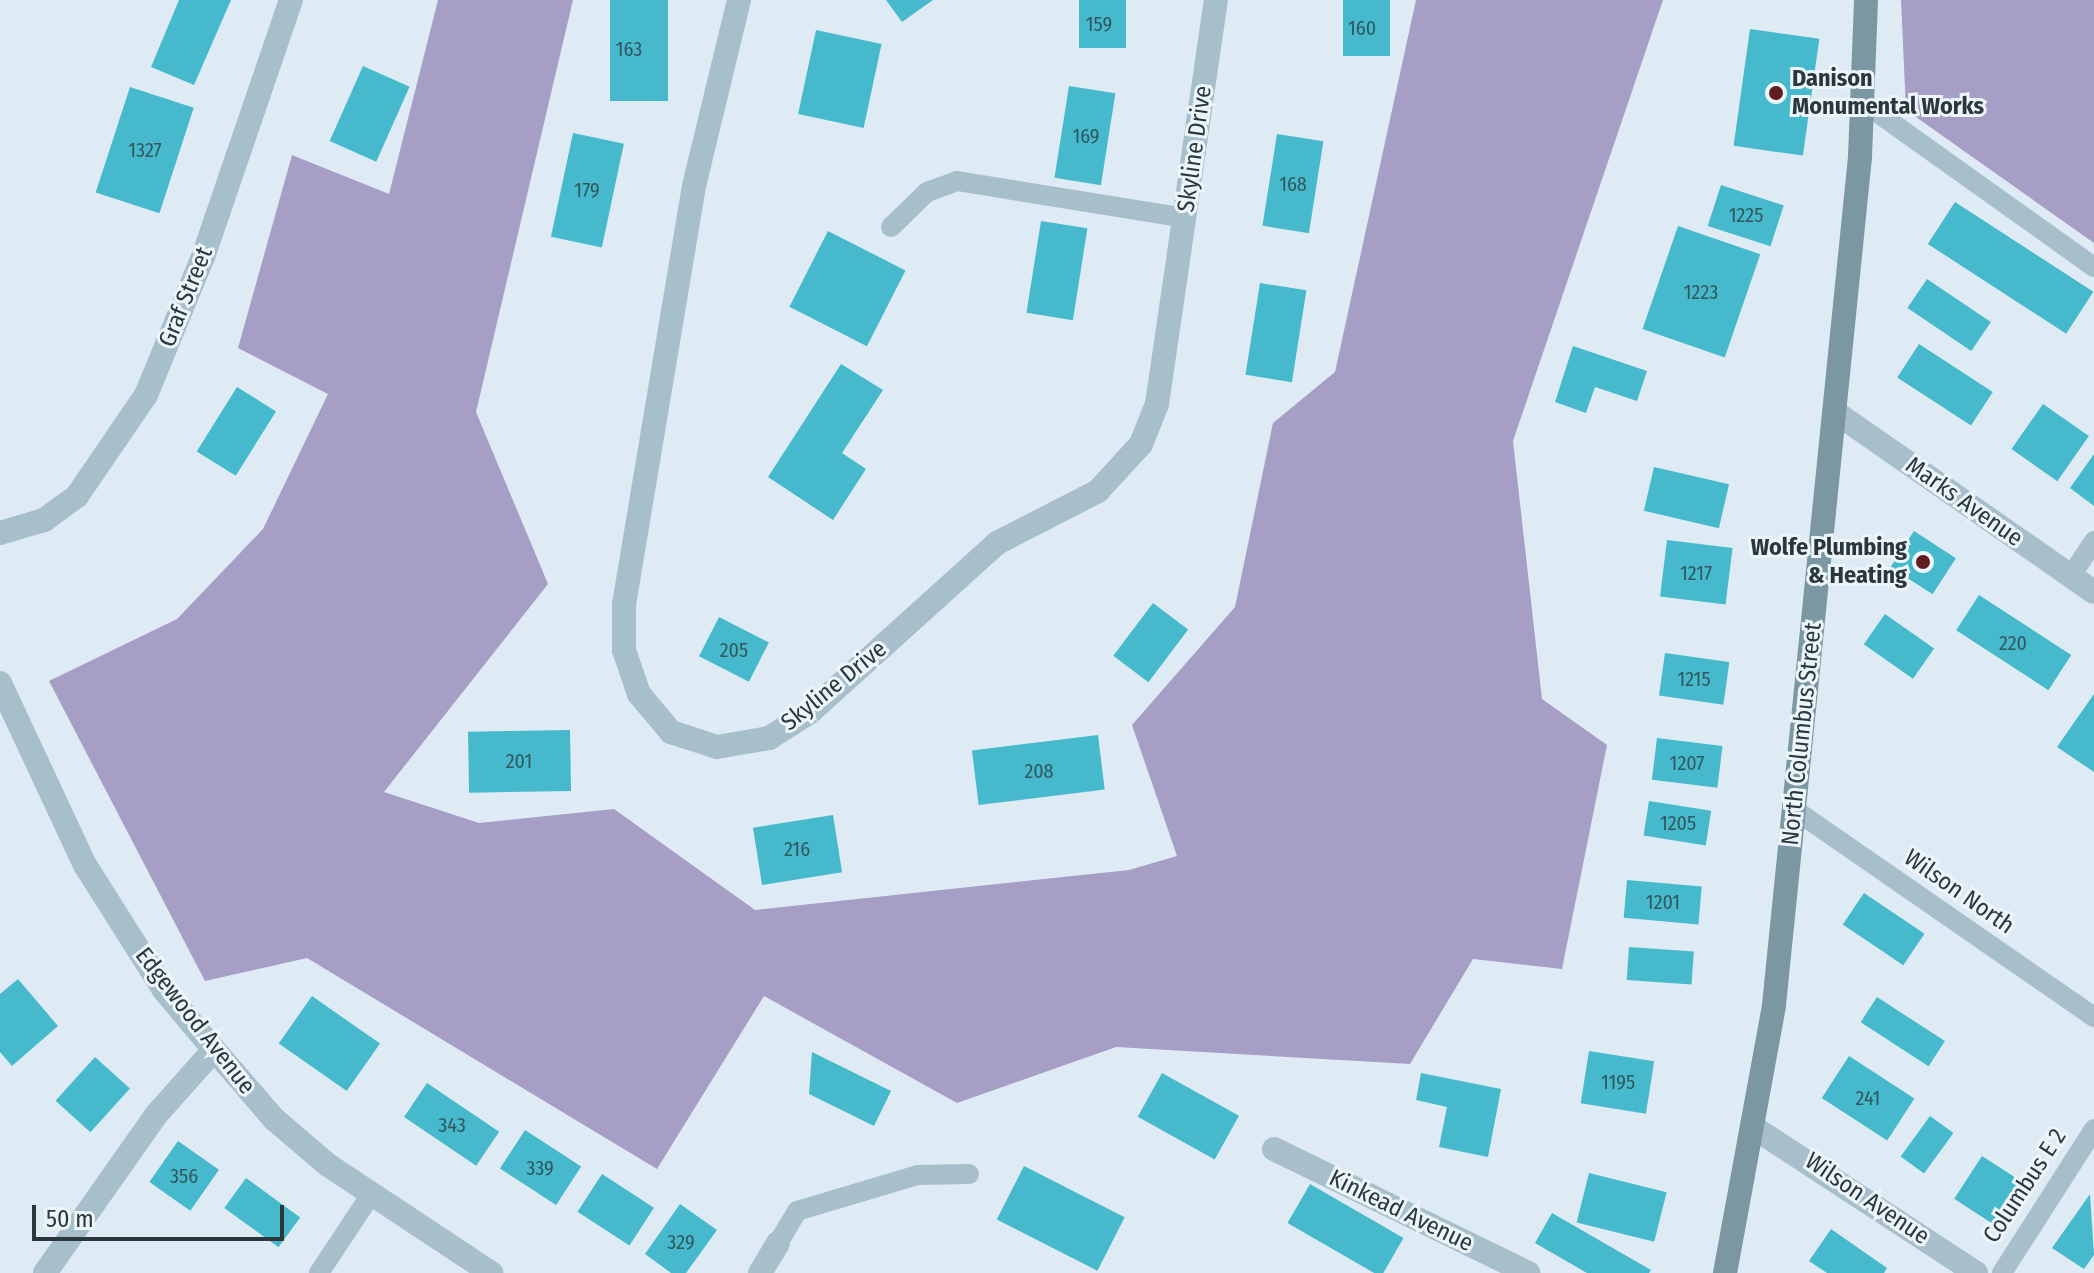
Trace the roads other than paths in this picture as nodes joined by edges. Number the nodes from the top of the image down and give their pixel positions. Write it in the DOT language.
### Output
graph roads {
  1 [pos="291,0"];
  2 [pos="739,0"];
  3 [pos="1216,0"];
  4 [pos="1861,1"];
  5 [pos="1864,103"];
  6 [pos="1185,218"];
  7 [pos="891,227"];
  8 [pos="2094,267"];
  9 [pos="1835,412"];
  10 [pos="0,533"];
  11 [pos="2094,541"];
  12 [pos="2071,576"];
  13 [pos="2094,592"];
  14 [pos="0,685"];
  15 [pos="1795,810"];
  16 [pos="2094,1017"];
  17 [pos="214,1050"];
  18 [pos="1756,1129"];
  19 [pos="2094,1129"];
  20 [pos="1274,1149"];
  21 [pos="969,1174"];
  22 [pos="370,1196"];
  23 [pos="778,1243"];
  24 [pos="45,1273"];
  25 [pos="319,1273"];
  26 [pos="491,1273"];
  27 [pos="760,1273"];
  28 [pos="1528,1273"];
  29 [pos="1725,1273"];
  30 [pos="1976,1273"];
  31 [pos="2002,1273"];
  1 -- 10 [label="street, Graf Street"];
  2 -- 6 [label="street, Skyline Drive"];
  3 -- 6 [label="street, Skyline Drive"];
  4 -- 5 [label="main road, North Columbus Street"];
  5 -- 8 [label="lane"];
  5 -- 9 [label="main road, North Columbus Street"];
  6 -- 7 [label="lane"];
  9 -- 12 [label="street, Marks Avenue"];
  9 -- 15 [label="main road, North Columbus Street"];
  11 -- 12 [label="lane"];
  12 -- 13 [label="street, Marks Avenue"];
  14 -- 17 [label="street, Edgewood Avenue"];
  15 -- 16 [label="lane, Wilson North"];
  15 -- 18 [label="main road, North Columbus Street"];
  17 -- 22 [label="street, Edgewood Avenue"];
  17 -- 24 [label="street"];
  18 -- 29 [label="main road, North Columbus Street"];
  18 -- 30 [label="street, Wilson Avenue"];
  19 -- 31 [label="lane, Columbus E 2"];
  20 -- 28 [label="street, Kinkead Avenue"];
  21 -- 23 [label="lane"];
  22 -- 25 [label="lane"];
  22 -- 26 [label="street, Edgewood Avenue"];
  23 -- 27 [label="street"];
}
